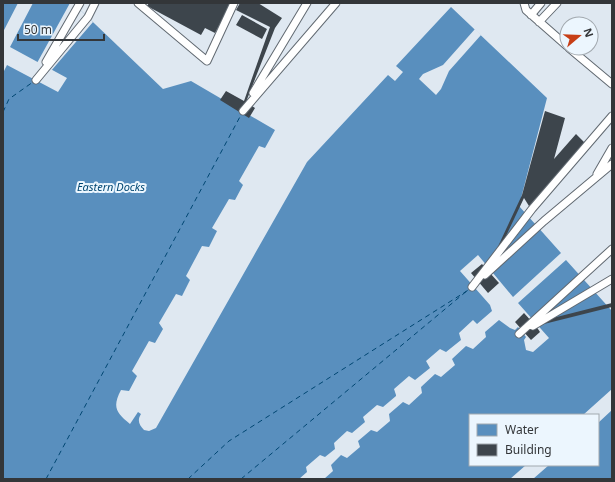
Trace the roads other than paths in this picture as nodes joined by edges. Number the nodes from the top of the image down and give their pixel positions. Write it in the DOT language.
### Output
graph roads {
  1 [pos="80,3"];
  2 [pos="95,3"];
  3 [pos="138,3"];
  4 [pos="234,3"];
  5 [pos="307,3"];
  6 [pos="336,3"];
  7 [pos="524,3"];
  8 [pos="541,3"];
  9 [pos="557,3"];
  10 [pos="531,15"];
  11 [pos="539,22"];
  12 [pos="559,39"];
  13 [pos="579,56"];
  14 [pos="612,84"];
  15 [pos="612,117"];
  16 [pos="612,148"];
  17 [pos="612,164"];
  18 [pos="593,180"];
  19 [pos="612,249"];
  20 [pos="612,279"];
  1 -- 2 [label="lane"];
  3 -- 4 [label="lane"];
  5 -- 6 [label="lane"];
  7 -- 10 [label="lane"];
  8 -- 10 [label="lane"];
  9 -- 11 [label="lane"];
  10 -- 11 [label="lane"];
  11 -- 12 [label="lane"];
  13 -- 14 [label="lane"];
  15 -- 18 [label="lane"];
  16 -- 18 [label="lane"];
  17 -- 18 [label="lane"];
  19 -- 20 [label="lane"];
}
